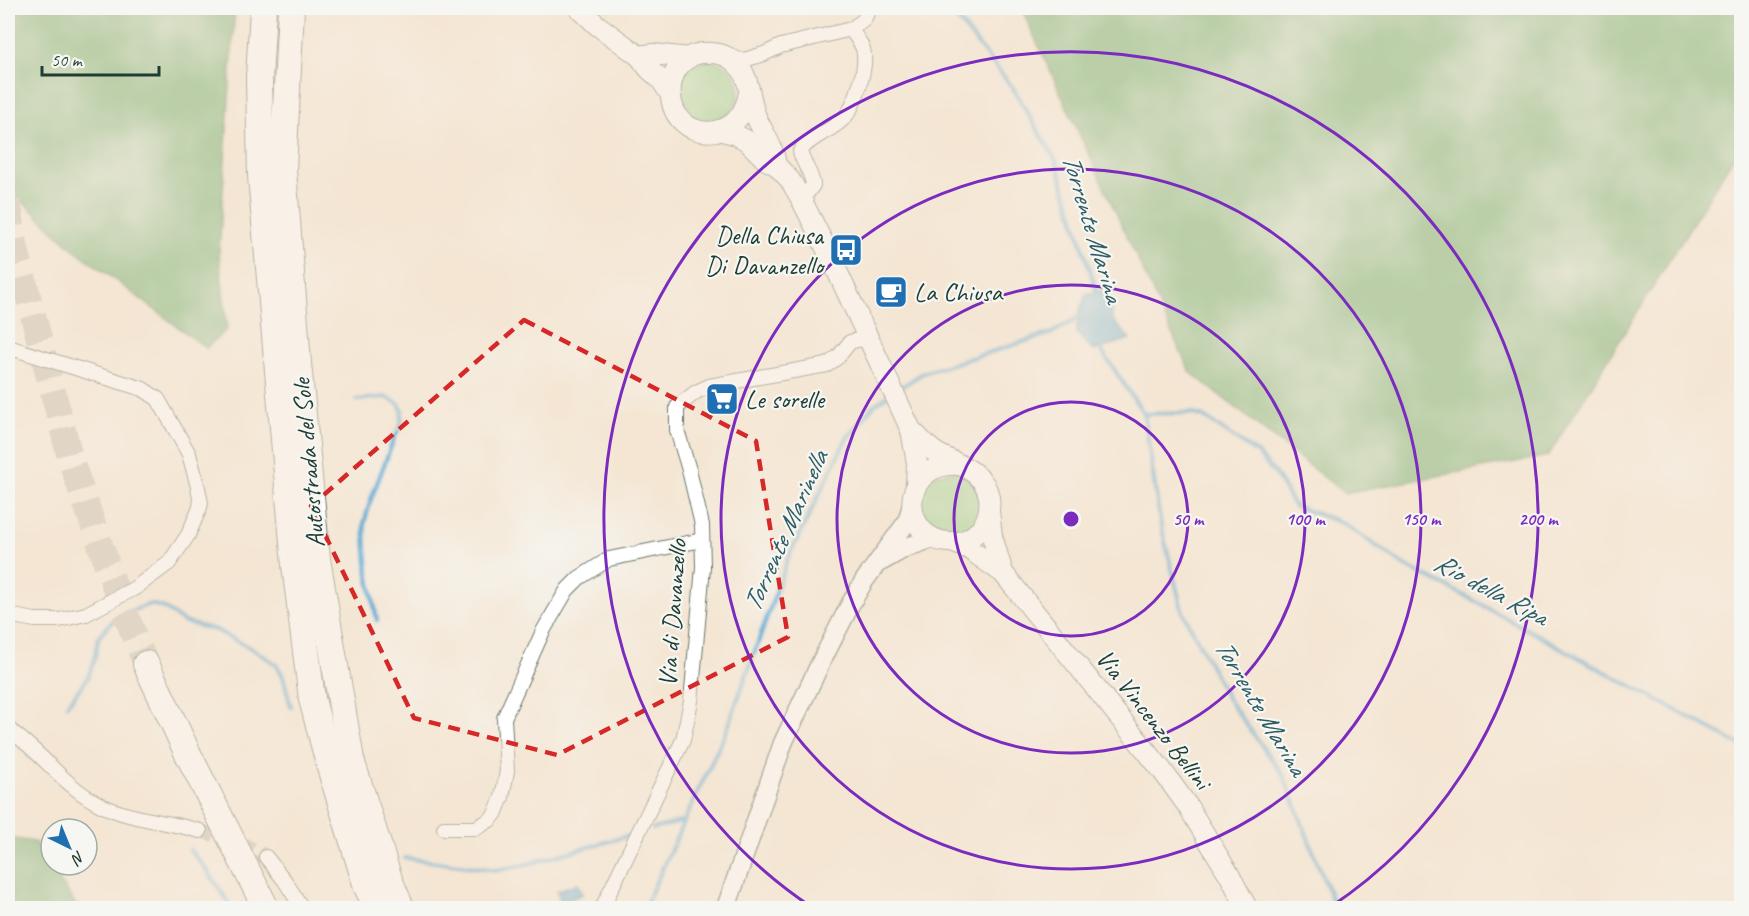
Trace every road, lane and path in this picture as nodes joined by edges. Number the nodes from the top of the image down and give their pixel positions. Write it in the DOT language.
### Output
graph roads {
  1 [pos="263,8"];
  2 [pos="291,8"];
  3 [pos="579,8"];
  4 [pos="869,9"];
  5 [pos="851,29"];
  6 [pos="764,54"];
  7 [pos="639,56"];
  8 [pos="689,58"];
  9 [pos="729,58"];
  10 [pos="748,87"];
  11 [pos="669,92"];
  12 [pos="719,130"];
  13 [pos="776,165"];
  14 [pos="800,197"];
  15 [pos="868,337"];
  16 [pos="8,347"];
  17 [pos="908,423"];
  18 [pos="959,465"];
  19 [pos="916,485"];
  20 [pos="912,505"];
  21 [pos="989,512"];
  22 [pos="933,538"];
  23 [pos="702,540"];
  24 [pos="952,542"];
  25 [pos="878,563"];
  26 [pos="1004,573"];
  27 [pos="8,615"];
  28 [pos="146,664"];
  29 [pos="8,729"];
  30 [pos="340,762"];
  31 [pos="444,828"];
  32 [pos="200,831"];
  33 [pos="266,857"];
  34 [pos="266,909"];
  35 [pos="302,909"];
  36 [pos="377,909"];
  37 [pos="402,909"];
  38 [pos="602,909"];
  39 [pos="726,909"];
  40 [pos="1247,909"];
  1 -- 30 [label="highway, Autostrada del Sole"];
  2 -- 30 [label="highway, Autostrada del Sole"];
  3 -- 7 [label="main road"];
  4 -- 5 [label="street"];
  5 -- 6 [label="street"];
  5 -- 14 [label="street"];
  6 -- 9 [label="street"];
  6 -- 10 [label="street"];
  7 -- 8 [label="main road"];
  7 -- 11 [label="main road"];
  8 -- 9 [label="main road"];
  8 -- 11 [label="main road"];
  9 -- 10 [label="main road"];
  10 -- 12 [label="main road"];
  10 -- 13 [label="main road"];
  11 -- 12 [label="main road"];
  12 -- 13 [label="main road"];
  13 -- 14 [label="main road"];
  14 -- 15 [label="main road"];
  15 -- 17 [label="main road"];
  15 -- 23 [label="street, Via di Davanzello"];
  16 -- 27 [label="street"];
  17 -- 18 [label="main road"];
  17 -- 19 [label="main road"];
  18 -- 19 [label="main road"];
  18 -- 21 [label="main road"];
  19 -- 20 [label="main road"];
  20 -- 22 [label="main road"];
  20 -- 25 [label="street"];
  21 -- 24 [label="main road"];
  21 -- 26 [label="main road, Via Vincenzo Bellini"];
  22 -- 24 [label="main road"];
  22 -- 25 [label="street"];
  23 -- 31 [label="street"];
  23 -- 38 [label="street, Via di Davanzello"];
  24 -- 26 [label="main road, Via Vincenzo Bellini"];
  25 -- 39 [label="street"];
  26 -- 40 [label="main road, Via Vincenzo Bellini"];
  28 -- 34 [label="highway, bridge"];
  29 -- 32 [label="street"];
  30 -- 36 [label="highway, Autostrada del Sole"];
  30 -- 37 [label="highway, Autostrada del Sole"];
  33 -- 35 [label="street"];
}
